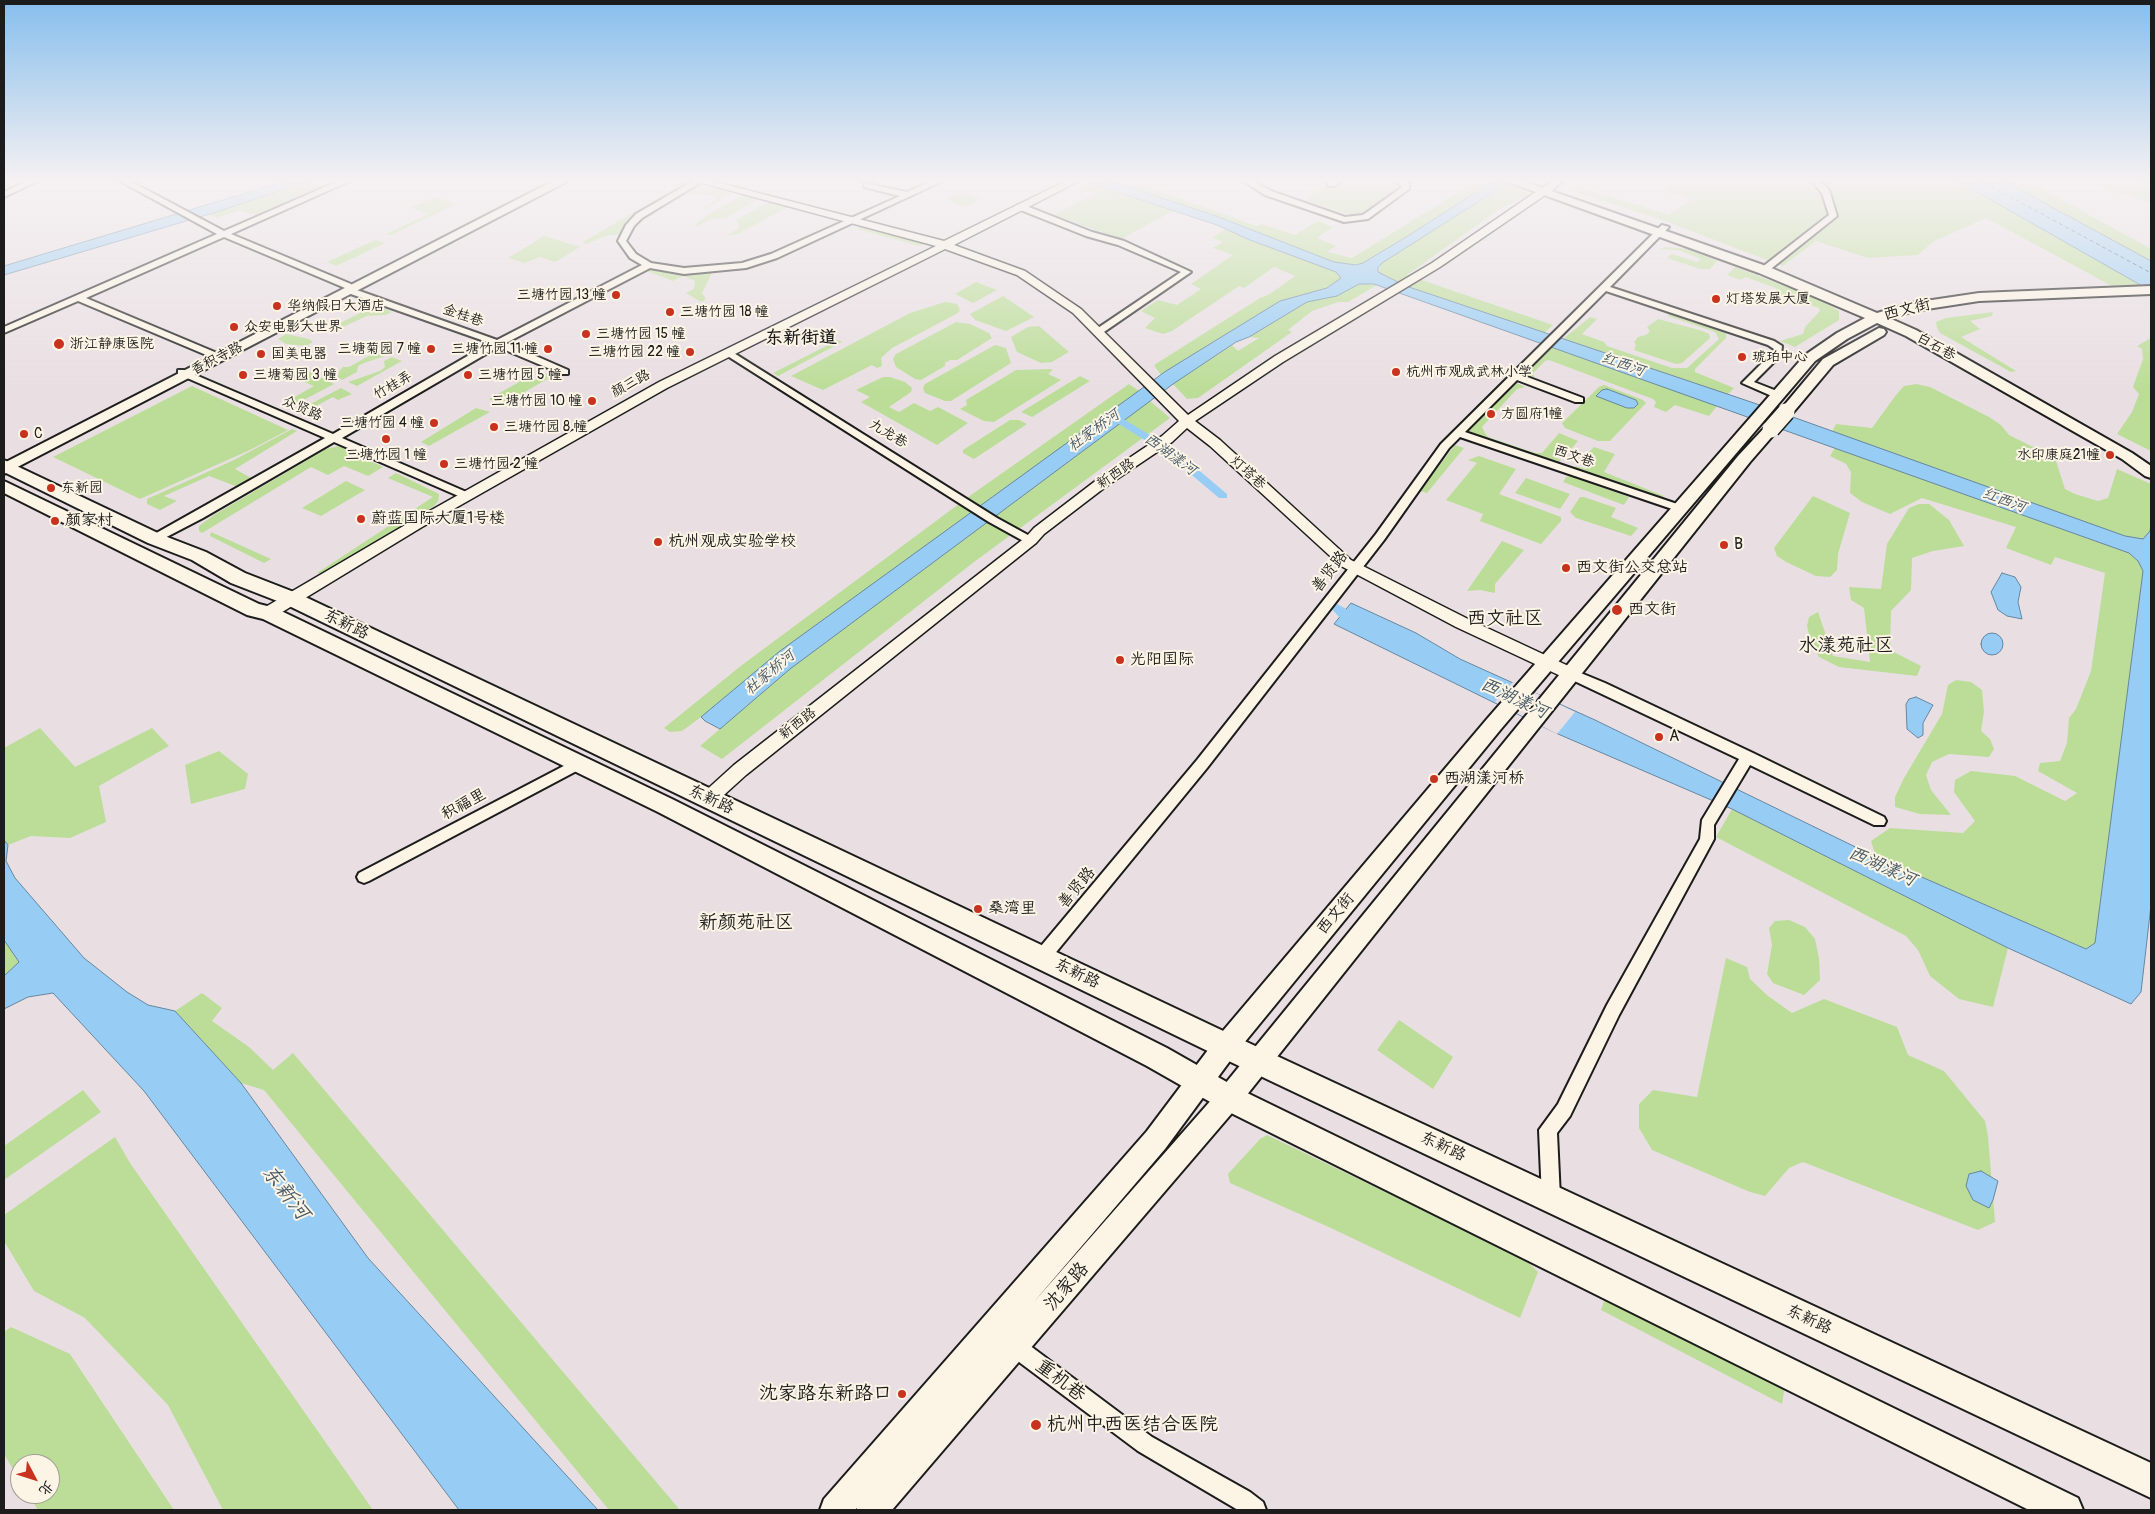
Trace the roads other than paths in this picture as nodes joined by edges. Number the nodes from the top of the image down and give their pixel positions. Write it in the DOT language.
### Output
graph roads {
  1 [pos="184,251"];
  2 [pos="262,251"];
  3 [pos="420,251"];
  4 [pos="424,251"];
  5 [pos="629,251"];
  6 [pos="786,251"];
  7 [pos="937,251"];
  8 [pos="959,251"];
  9 [pos="1139,251"];
  10 [pos="1455,251"];
  11 [pos="1642,251"];
  12 [pos="1720,251"];
  13 [pos="1790,251"];
  14 [pos="650,265"];
  15 [pos="1768,268"];
  16 [pos="350,288"];
  17 [pos="1605,288"];
  18 [pos="2151,290"];
  19 [pos="76,297"];
  20 [pos="2151,298"];
  21 [pos="1890,319"];
  22 [pos="4,330"];
  23 [pos="1098,332"];
  24 [pos="498,343"];
  25 [pos="729,353"];
  26 [pos="214,355"];
  27 [pos="565,372"];
  28 [pos="184,373"];
  29 [pos="1514,376"];
  30 [pos="1778,395"];
  31 [pos="1579,400"];
  32 [pos="1187,421"];
  33 [pos="1764,425"];
  34 [pos="1458,433"];
  35 [pos="333,439"];
  36 [pos="2151,463"];
  37 [pos="5,470"];
  38 [pos="2151,472"];
  39 [pos="467,496"];
  40 [pos="1682,509"];
  41 [pos="155,539"];
  42 [pos="1032,540"];
  43 [pos="1355,569"];
  44 [pos="292,599"];
  45 [pos="268,613"];
  46 [pos="1547,663"];
  47 [pos="1571,674"];
  48 [pos="1748,757"];
  49 [pos="580,763"];
  50 [pos="708,799"];
  51 [pos="1879,821"];
  52 [pos="364,877"];
  53 [pos="1042,957"];
  54 [pos="1226,1046"];
  55 [pos="1260,1061"];
  56 [pos="1199,1080"];
  57 [pos="1229,1098"];
  58 [pos="1552,1198"];
  59 [pos="994,1327"];
  60 [pos="1014,1347"];
  61 [pos="2151,1481"];
  62 [pos="835,1510"];
  63 [pos="872,1510"];
  64 [pos="1255,1510"];
  65 [pos="2066,1510"];
  1 -- 19 [label="street"];
  2 -- 16 [label="street, 金桂巷"];
  3 -- 16 [label="main road, 香积寺路"];
  4 -- 16 [label="main road, 香积寺路"];
  5 -- 14 [label="street"];
  6 -- 14 [label="street"];
  7 -- 25 [label="street, 颜三路"];
  8 -- 23 [label="street, 灯塔巷"];
  9 -- 23 [label="street"];
  10 -- 32 [label="street, 新西路"];
  11 -- 17 [label="street, 善贤路"];
  12 -- 15 [label="main road, 白石巷"];
  13 -- 15 [label="street"];
  14 -- 24 [label="street, 竹桂弄"];
  15 -- 21 [label="main road, 白石巷"];
  16 -- 24 [label="street, 金桂巷"];
  16 -- 26 [label="main road, 香积寺路"];
  16 -- 28 [label="main road, 香积寺路"];
  17 -- 29 [label="street, 善贤路"];
  17 -- 30 [label="street"];
  18 -- 21 [label="main road, 西文街"];
  19 -- 22 [label="street"];
  19 -- 26 [label="street"];
  20 -- 21 [label="main road, 西文街"];
  21 -- 30 [label="main road, 西文街"];
  21 -- 33 [label="main road, 西文街, bridge"];
  21 -- 36 [label="main road, 白石巷"];
  21 -- 38 [label="main road, 白石巷"];
  23 -- 32 [label="street, 灯塔巷"];
  24 -- 27 [label="street, 金桂巷"];
  24 -- 35 [label="street, 竹桂弄"];
  25 -- 39 [label="street, 颜三路"];
  25 -- 42 [label="street, 九龙巷"];
  26 -- 28 [label="main road, 香积寺路"];
  28 -- 35 [label="street, 众贤路"];
  28 -- 37 [label="main road, 香积寺路"];
  29 -- 31 [label="street"];
  29 -- 34 [label="street, 善贤路"];
  30 -- 33 [label="main road, 西文街"];
  32 -- 42 [label="street, 新西路"];
  32 -- 43 [label="street, 灯塔巷"];
  33 -- 40 [label="main road, 西文街"];
  33 -- 47 [label="main road, 西文街"];
  34 -- 40 [label="street, 西文巷"];
  34 -- 43 [label="street, 善贤路"];
  35 -- 39 [label="street, 众贤路"];
  35 -- 41 [label="street, 竹桂弄"];
  37 -- 41 [label="main road, 东新路"];
  37 -- 45 [label="main road, 东新路"];
  39 -- 44 [label="street, 颜三路"];
  40 -- 46 [label="main road, 西文街"];
  41 -- 44 [label="main road, 东新路"];
  42 -- 50 [label="street, 新西路"];
  43 -- 46 [label="street, 灯塔巷"];
  43 -- 53 [label="street, 善贤路"];
  44 -- 45 [label="street, 颜三路"];
  44 -- 50 [label="main road, 东新路"];
  45 -- 49 [label="main road, 东新路"];
  46 -- 47 [label="street, 灯塔巷"];
  46 -- 54 [label="main road, 西文街"];
  47 -- 48 [label="street"];
  47 -- 55 [label="main road, 西文街"];
  48 -- 51 [label="street"];
  48 -- 58 [label="street"];
  49 -- 52 [label="street, 积福里"];
  49 -- 56 [label="main road, 东新路"];
  50 -- 53 [label="main road, 东新路"];
  53 -- 54 [label="main road, 东新路"];
  54 -- 55 [label="main road, 东新路"];
  54 -- 56 [label="main road, 西文街"];
  55 -- 57 [label="main road, 沈家路"];
  55 -- 58 [label="main road, 东新路"];
  56 -- 57 [label="main road, 东新路"];
  56 -- 59 [label="main road, 沈家路"];
  57 -- 60 [label="main road, 沈家路"];
  57 -- 65 [label="main road, 东新路"];
  58 -- 61 [label="main road, 东新路"];
  59 -- 60 [label="street, 重机巷"];
  59 -- 62 [label="main road, 沈家路"];
  60 -- 63 [label="main road, 沈家路"];
  60 -- 64 [label="street, 重机巷"];
}
